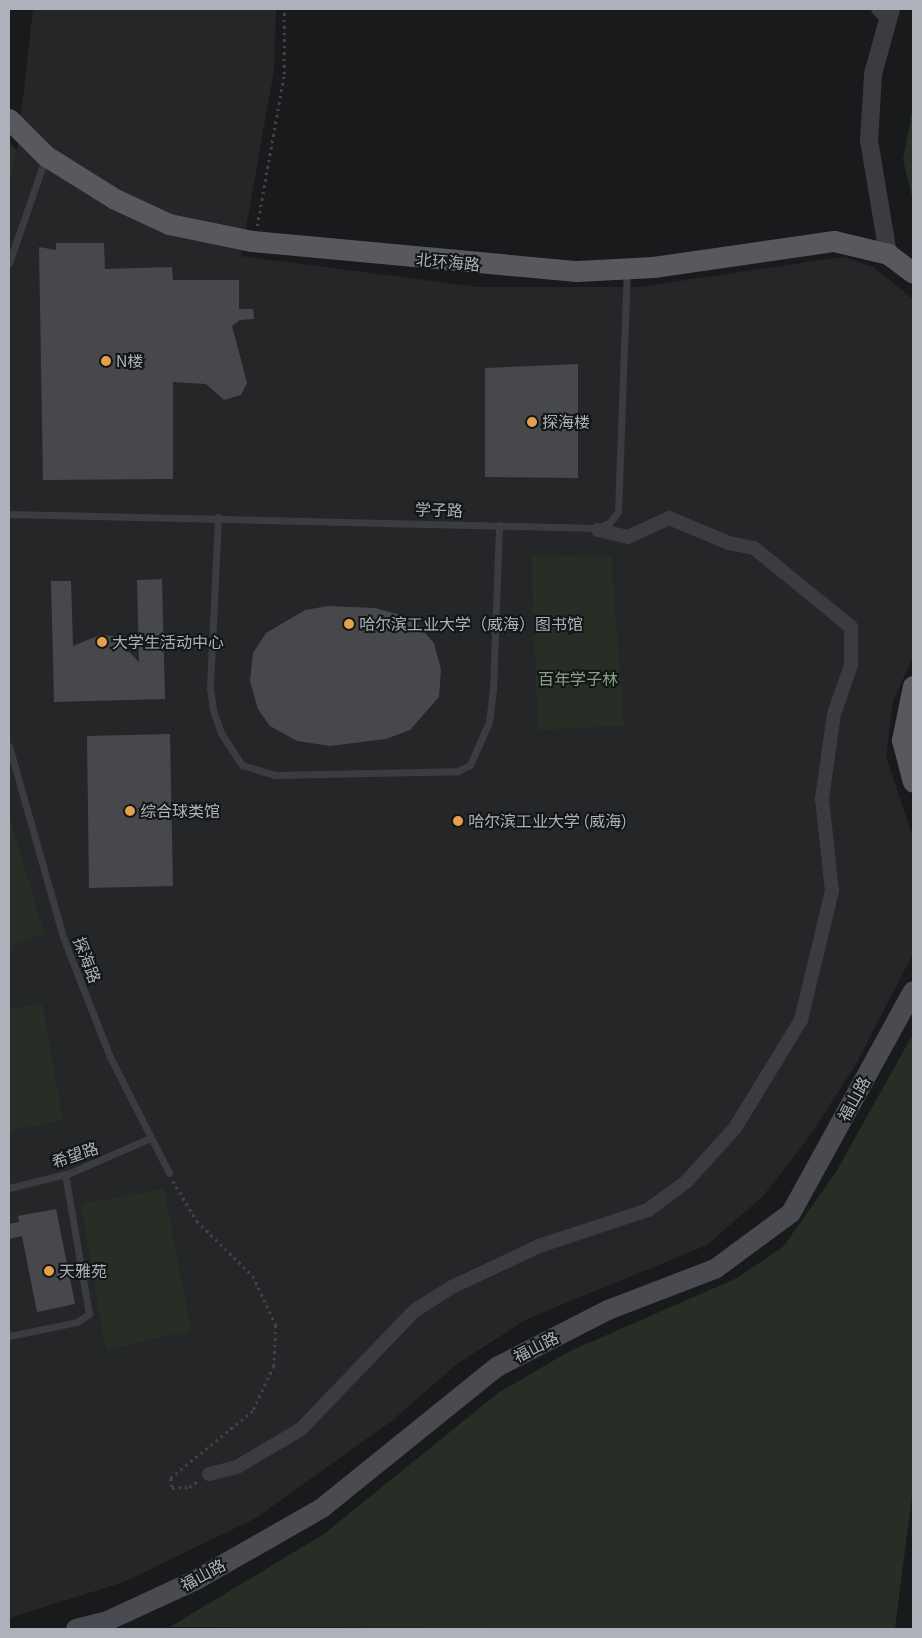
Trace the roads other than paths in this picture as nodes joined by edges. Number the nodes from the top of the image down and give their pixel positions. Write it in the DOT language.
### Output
graph roads {
  1 [pos="885,12"];
  2 [pos="9,119"];
  3 [pos="46,156"];
  4 [pos="888,254"];
  5 [pos="9,263"];
  6 [pos="627,268"];
  7 [pos="913,273"];
  8 [pos="9,514"];
  9 [pos="218,517"];
  10 [pos="499,525"];
  11 [pos="598,530"];
  12 [pos="913,686"];
  13 [pos="9,746"];
  14 [pos="913,782"];
  15 [pos="913,991"];
  16 [pos="148,1139"];
  17 [pos="169,1173"];
  18 [pos="65,1174"];
  19 [pos="9,1188"];
  20 [pos="9,1336"];
  21 [pos="209,1474"];
  22 [pos="76,1629"];
  1 -- 4 [label="street"];
  2 -- 3 [label="main road, 北环海路"];
  3 -- 5 [label="lane"];
  3 -- 6 [label="main road, 北环海路"];
  4 -- 6 [label="main road, 北环海路"];
  4 -- 7 [label="main road, 北环海路"];
  6 -- 10 [label="lane, 学子路"];
  8 -- 9 [label="lane, 学子路"];
  9 -- 10 [label="lane, 学子路"];
  9 -- 10 [label="lane"];
  11 -- 21 [label="street"];
  12 -- 14 [label="main road"];
  13 -- 16 [label="lane, 探海路"];
  15 -- 22 [label="main road, 福山路"];
  16 -- 17 [label="lane, 探海路"];
  16 -- 18 [label="lane, 希望路"];
  18 -- 19 [label="lane, 希望路"];
  18 -- 20 [label="lane"];
}
